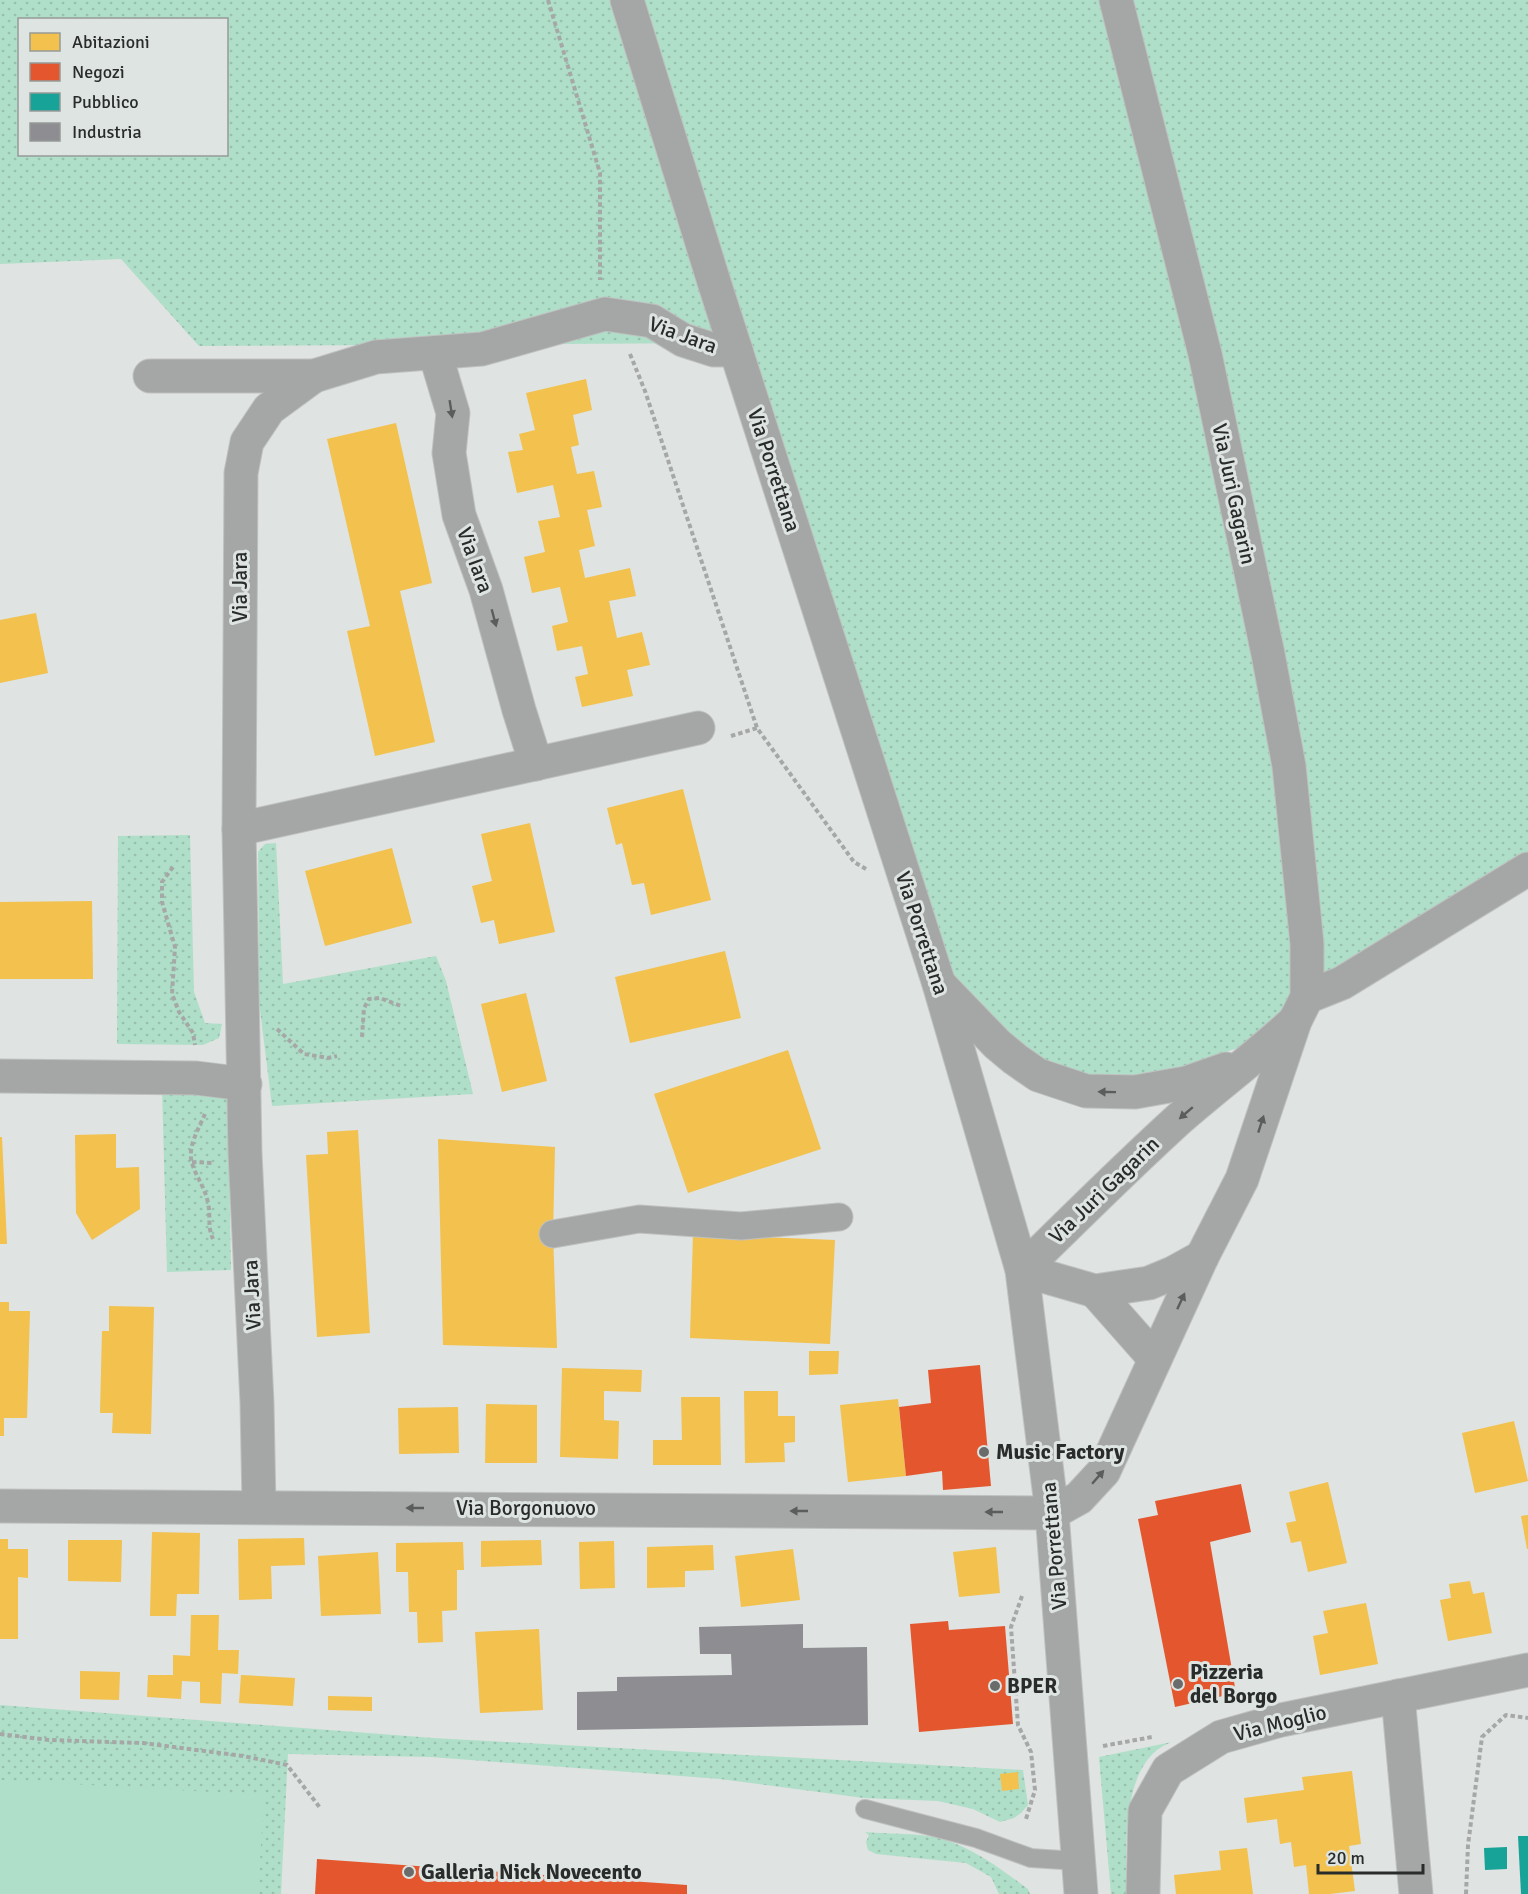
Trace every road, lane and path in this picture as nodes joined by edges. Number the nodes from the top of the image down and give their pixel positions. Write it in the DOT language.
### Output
graph roads {
  1 [pos="548,0"];
  2 [pos="627,0"];
  3 [pos="1116,0"];
  4 [pos="602,285"];
  5 [pos="736,350"];
  6 [pos="435,353"];
  7 [pos="630,353"];
  8 [pos="150,376"];
  9 [pos="314,376"];
  10 [pos="698,728"];
  11 [pos="536,764"];
  12 [pos="239,829"];
  13 [pos="173,867"];
  14 [pos="1528,869"];
  15 [pos="869,871"];
  16 [pos="939,984"];
  17 [pos="401,1006"];
  18 [pos="1301,1009"];
  19 [pos="270,1024"];
  20 [pos="362,1037"];
  21 [pos="196,1051"];
  22 [pos="337,1056"];
  23 [pos="1245,1062"];
  24 [pos="0,1077"];
  25 [pos="245,1084"];
  26 [pos="839,1217"];
  27 [pos="553,1234"];
  28 [pos="1202,1257"];
  29 [pos="1022,1270"];
  30 [pos="1095,1291"];
  31 [pos="1155,1359"];
  32 [pos="0,1506"];
  33 [pos="259,1506"];
  34 [pos="1053,1512"];
  35 [pos="1022,1595"];
  36 [pos="1528,1670"];
  37 [pos="1398,1696"];
  38 [pos="1528,1718"];
  39 [pos="0,1734"];
  40 [pos="1199,1751"];
  41 [pos="1070,1752"];
  42 [pos="321,1809"];
  43 [pos="865,1809"];
  44 [pos="1026,1819"];
  45 [pos="1078,1861"];
  46 [pos="1080,1894"];
  47 [pos="1143,1894"];
  48 [pos="1416,1894"];
  49 [pos="1466,1894"];
  1 -- 4 [label="path"];
  2 -- 5 [label="main road, Via Porrettana"];
  3 -- 18 [label="street, Via Juri Gagarin"];
  5 -- 6 [label="street, Via Jara"];
  5 -- 16 [label="main road, Via Porrettana"];
  6 -- 9 [label="street, Via Jara"];
  6 -- 11 [label="street, Via Iara, one-way"];
  7 -- 15 [label="path"];
  8 -- 9 [label="street, Via Jara"];
  9 -- 12 [label="street, Via Jara"];
  10 -- 11 [label="street"];
  11 -- 12 [label="street"];
  12 -- 25 [label="street, Via Jara"];
  13 -- 21 [label="path"];
  14 -- 18 [label="street, Via Juri Gagarin"];
  23 -- 16 [label="street, Via Juri Gagarin, one-way"];
  16 -- 29 [label="main road, Via Porrettana"];
  17 -- 20 [label="path"];
  18 -- 23 [label="street, Via Juri Gagarin"];
  28 -- 18 [label="street, Via Juri Gagarin, one-way"];
  19 -- 22 [label="path"];
  23 -- 29 [label="street, Via Juri Gagarin, one-way"];
  24 -- 25 [label="street"];
  25 -- 33 [label="street, Via Jara"];
  26 -- 27 [label="street"];
  28 -- 30 [label="street, Via Juri Gagarin"];
  31 -- 28 [label="street, Via Juri Gagarin, one-way"];
  29 -- 30 [label="street, Via Juri Gagarin"];
  29 -- 34 [label="main road, Via Porrettana"];
  30 -- 31 [label="street"];
  34 -- 31 [label="street, Via Juri Gagarin, one-way"];
  32 -- 33 [label="street, Via Borgonuovo"];
  34 -- 33 [label="street, Via Borgonuovo, one-way"];
  34 -- 41 [label="main road, Via Porrettana"];
  35 -- 44 [label="path"];
  36 -- 37 [label="street, Via Moglio"];
  37 -- 40 [label="street, Via Moglio"];
  37 -- 48 [label="street"];
  38 -- 49 [label="path"];
  39 -- 42 [label="path"];
  40 -- 41 [label="path"];
  40 -- 47 [label="street, Via Moglio"];
  41 -- 45 [label="main road, Via Porrettana"];
  43 -- 45 [label="lane"];
  45 -- 46 [label="main road, Via Porrettana"];
}
